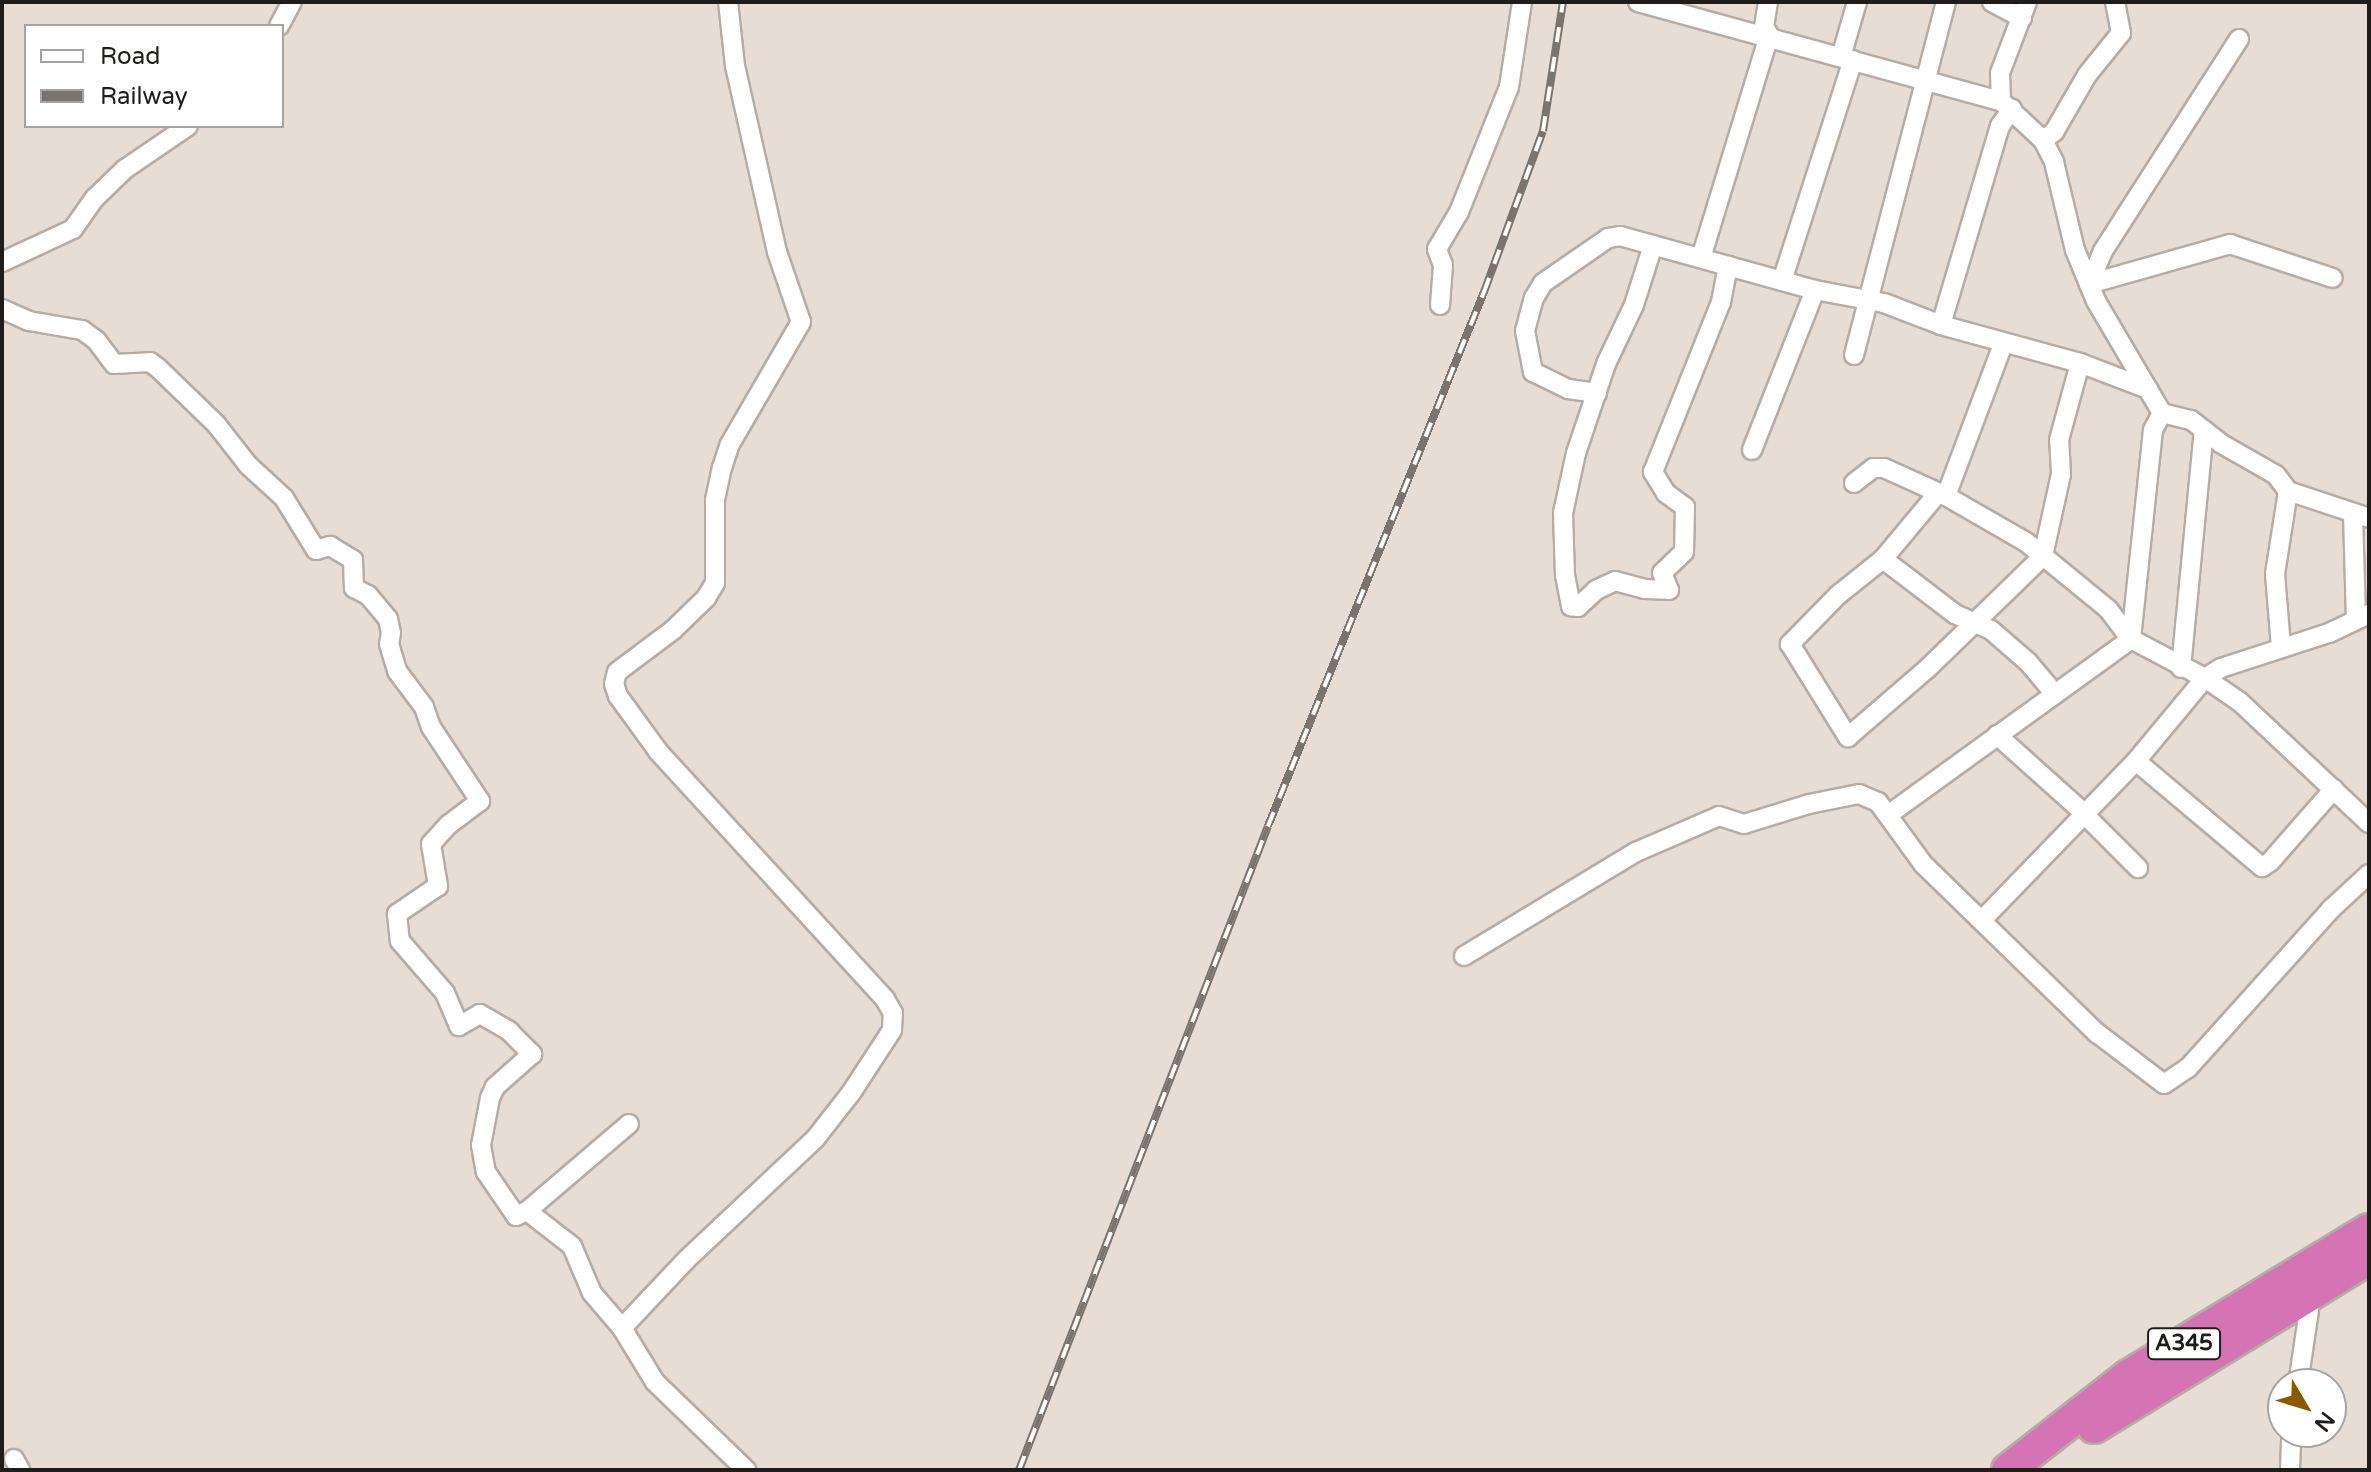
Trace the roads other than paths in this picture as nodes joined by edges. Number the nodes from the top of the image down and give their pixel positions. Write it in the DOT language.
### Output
graph roads {
  1 [pos="292,2"];
  2 [pos="728,2"];
  3 [pos="1522,2"];
  4 [pos="1638,2"];
  5 [pos="1768,2"];
  6 [pos="1857,2"];
  7 [pos="1946,2"];
  8 [pos="1992,2"];
  9 [pos="2115,2"];
  10 [pos="2024,10"];
  11 [pos="280,24"];
  12 [pos="1769,35"];
  13 [pos="2239,39"];
  14 [pos="1847,58"];
  15 [pos="1927,81"];
  16 [pos="2006,105"];
  17 [pos="185,128"];
  18 [pos="2043,140"];
  19 [pos="1653,245"];
  20 [pos="1701,258"];
  21 [pos="2,262"];
  22 [pos="1728,266"];
  23 [pos="2333,278"];
  24 [pos="1782,281"];
  25 [pos="2089,284"];
  26 [pos="1815,290"];
  27 [pos="1867,298"];
  28 [pos="1440,305"];
  29 [pos="2,309"];
  30 [pos="1941,325"];
  31 [pos="2003,344"];
  32 [pos="1854,355"];
  33 [pos="2080,363"];
  34 [pos="2148,389"];
  35 [pos="1597,393"];
  36 [pos="2162,413"];
  37 [pos="2204,430"];
  38 [pos="1752,450"];
  39 [pos="1854,483"];
  40 [pos="2288,491"];
  41 [pos="1942,494"];
  42 [pos="2361,515"];
  43 [pos="2043,556"];
  44 [pos="1883,559"];
  45 [pos="2362,616"];
  46 [pos="1977,620"];
  47 [pos="2131,639"];
  48 [pos="2281,647"];
  49 [pos="2181,668"];
  50 [pos="2205,678"];
  51 [pos="2054,693"];
  52 [pos="1997,735"];
  53 [pos="2136,761"];
  54 [pos="2334,789"];
  55 [pos="2084,813"];
  56 [pos="1888,815"];
  57 [pos="2369,823"];
  58 [pos="2138,868"];
  59 [pos="2369,874"];
  60 [pos="1982,920"];
  61 [pos="1464,956"];
  62 [pos="629,1124"];
  63 [pos="527,1211"];
  64 [pos="2369,1230"];
  65 [pos="2369,1258"];
  66 [pos="2310,1281"];
  67 [pos="622,1328"];
  68 [pos="2300,1368"];
  69 [pos="2291,1448"];
  70 [pos="746,1470"];
  71 [pos="2008,1470"];
  72 [pos="2038,1470"];
  73 [pos="2290,1470"];
  1 -- 11 [label="street"];
  2 -- 67 [label="street"];
  3 -- 28 [label="street"];
  4 -- 12 [label="street"];
  5 -- 12 [label="street"];
  6 -- 14 [label="street"];
  7 -- 15 [label="street"];
  8 -- 10 [label="street"];
  9 -- 18 [label="street"];
  10 -- 16 [label="street"];
  12 -- 14 [label="street"];
  12 -- 20 [label="street"];
  13 -- 25 [label="street"];
  14 -- 15 [label="street"];
  14 -- 24 [label="street"];
  15 -- 16 [label="street"];
  15 -- 27 [label="street"];
  16 -- 18 [label="street"];
  16 -- 30 [label="street"];
  17 -- 21 [label="street"];
  18 -- 25 [label="street"];
  19 -- 20 [label="street"];
  19 -- 35 [label="street"];
  19 -- 35 [label="street"];
  20 -- 22 [label="street"];
  22 -- 24 [label="street"];
  22 -- 35 [label="street"];
  23 -- 25 [label="street"];
  24 -- 26 [label="street"];
  25 -- 34 [label="street"];
  26 -- 27 [label="street"];
  26 -- 38 [label="street"];
  27 -- 30 [label="street"];
  27 -- 32 [label="street"];
  29 -- 63 [label="street"];
  30 -- 31 [label="street"];
  31 -- 33 [label="street"];
  31 -- 41 [label="street"];
  33 -- 34 [label="street"];
  33 -- 43 [label="street"];
  34 -- 36 [label="street"];
  36 -- 37 [label="street"];
  36 -- 47 [label="street"];
  37 -- 40 [label="street"];
  37 -- 49 [label="street"];
  39 -- 41 [label="street"];
  40 -- 42 [label="street"];
  40 -- 48 [label="street"];
  41 -- 43 [label="street"];
  41 -- 44 [label="street"];
  42 -- 45 [label="street"];
  43 -- 46 [label="street"];
  43 -- 47 [label="street"];
  44 -- 46 [label="street"];
  44 -- 46 [label="street"];
  45 -- 48 [label="street"];
  46 -- 51 [label="street"];
  47 -- 49 [label="street"];
  47 -- 51 [label="street"];
  48 -- 50 [label="street"];
  49 -- 50 [label="street"];
  50 -- 53 [label="street"];
  50 -- 54 [label="street"];
  51 -- 52 [label="street"];
  52 -- 55 [label="street"];
  52 -- 56 [label="street"];
  53 -- 54 [label="street"];
  53 -- 55 [label="street"];
  54 -- 57 [label="street"];
  55 -- 58 [label="street"];
  55 -- 60 [label="street"];
  56 -- 60 [label="street"];
  56 -- 61 [label="street"];
  59 -- 60 [label="street"];
  62 -- 63 [label="street"];
  63 -- 67 [label="street"];
  64 -- 66 [label="highway, A345"];
  65 -- 66 [label="highway, A345"];
  66 -- 68 [label="street"];
  66 -- 71 [label="highway, A345"];
  66 -- 72 [label="highway, A345"];
  67 -- 70 [label="street"];
  69 -- 73 [label="street"];
}
